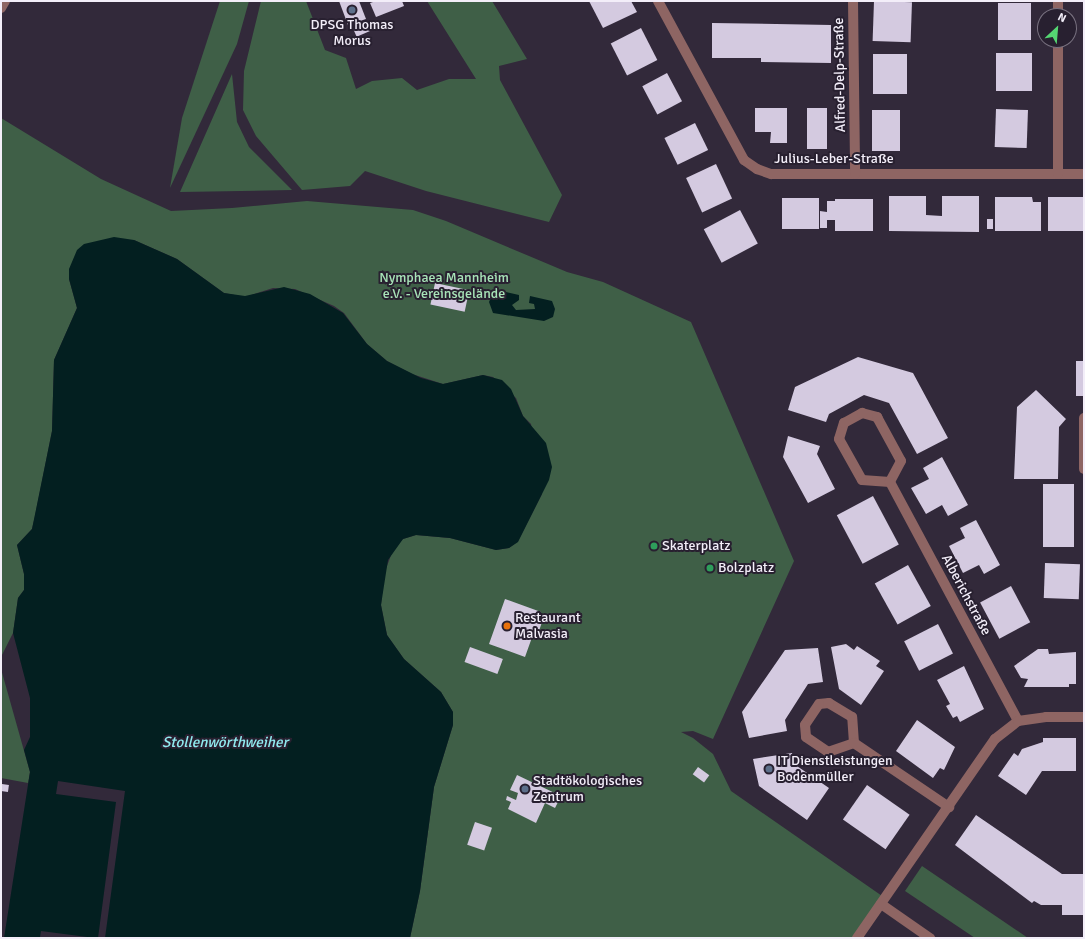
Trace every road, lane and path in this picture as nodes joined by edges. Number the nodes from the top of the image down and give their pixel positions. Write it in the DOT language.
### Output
graph roads {
  1 [pos="5,1"];
  2 [pos="658,1"];
  3 [pos="853,1"];
  4 [pos="1,8"];
  5 [pos="1058,48"];
  6 [pos="855,174"];
  7 [pos="1058,174"];
  8 [pos="1084,174"];
  9 [pos="1084,418"];
  10 [pos="1084,469"];
  11 [pos="890,482"];
  12 [pos="1084,717"];
  13 [pos="1018,721"];
  14 [pos="854,743"];
  15 [pos="950,807"];
  16 [pos="881,904"];
  17 [pos="857,938"];
  18 [pos="930,938"];
  1 -- 4 [label="street"];
  2 -- 6 [label="street, Julius-Leber-Straße"];
  3 -- 6 [label="street, Alfred-Delp-Straße"];
  5 -- 7 [label="street"];
  6 -- 7 [label="street, Julius-Leber-Straße"];
  7 -- 8 [label="street, Julius-Leber-Straße"];
  9 -- 10 [label="street"];
  11 -- 11 [label="street"];
  11 -- 13 [label="street, Alberichstraße"];
  12 -- 13 [label="street"];
  13 -- 15 [label="street"];
  14 -- 14 [label="street"];
  14 -- 15 [label="street"];
  15 -- 16 [label="street"];
  16 -- 17 [label="street"];
  16 -- 18 [label="street"];
}
